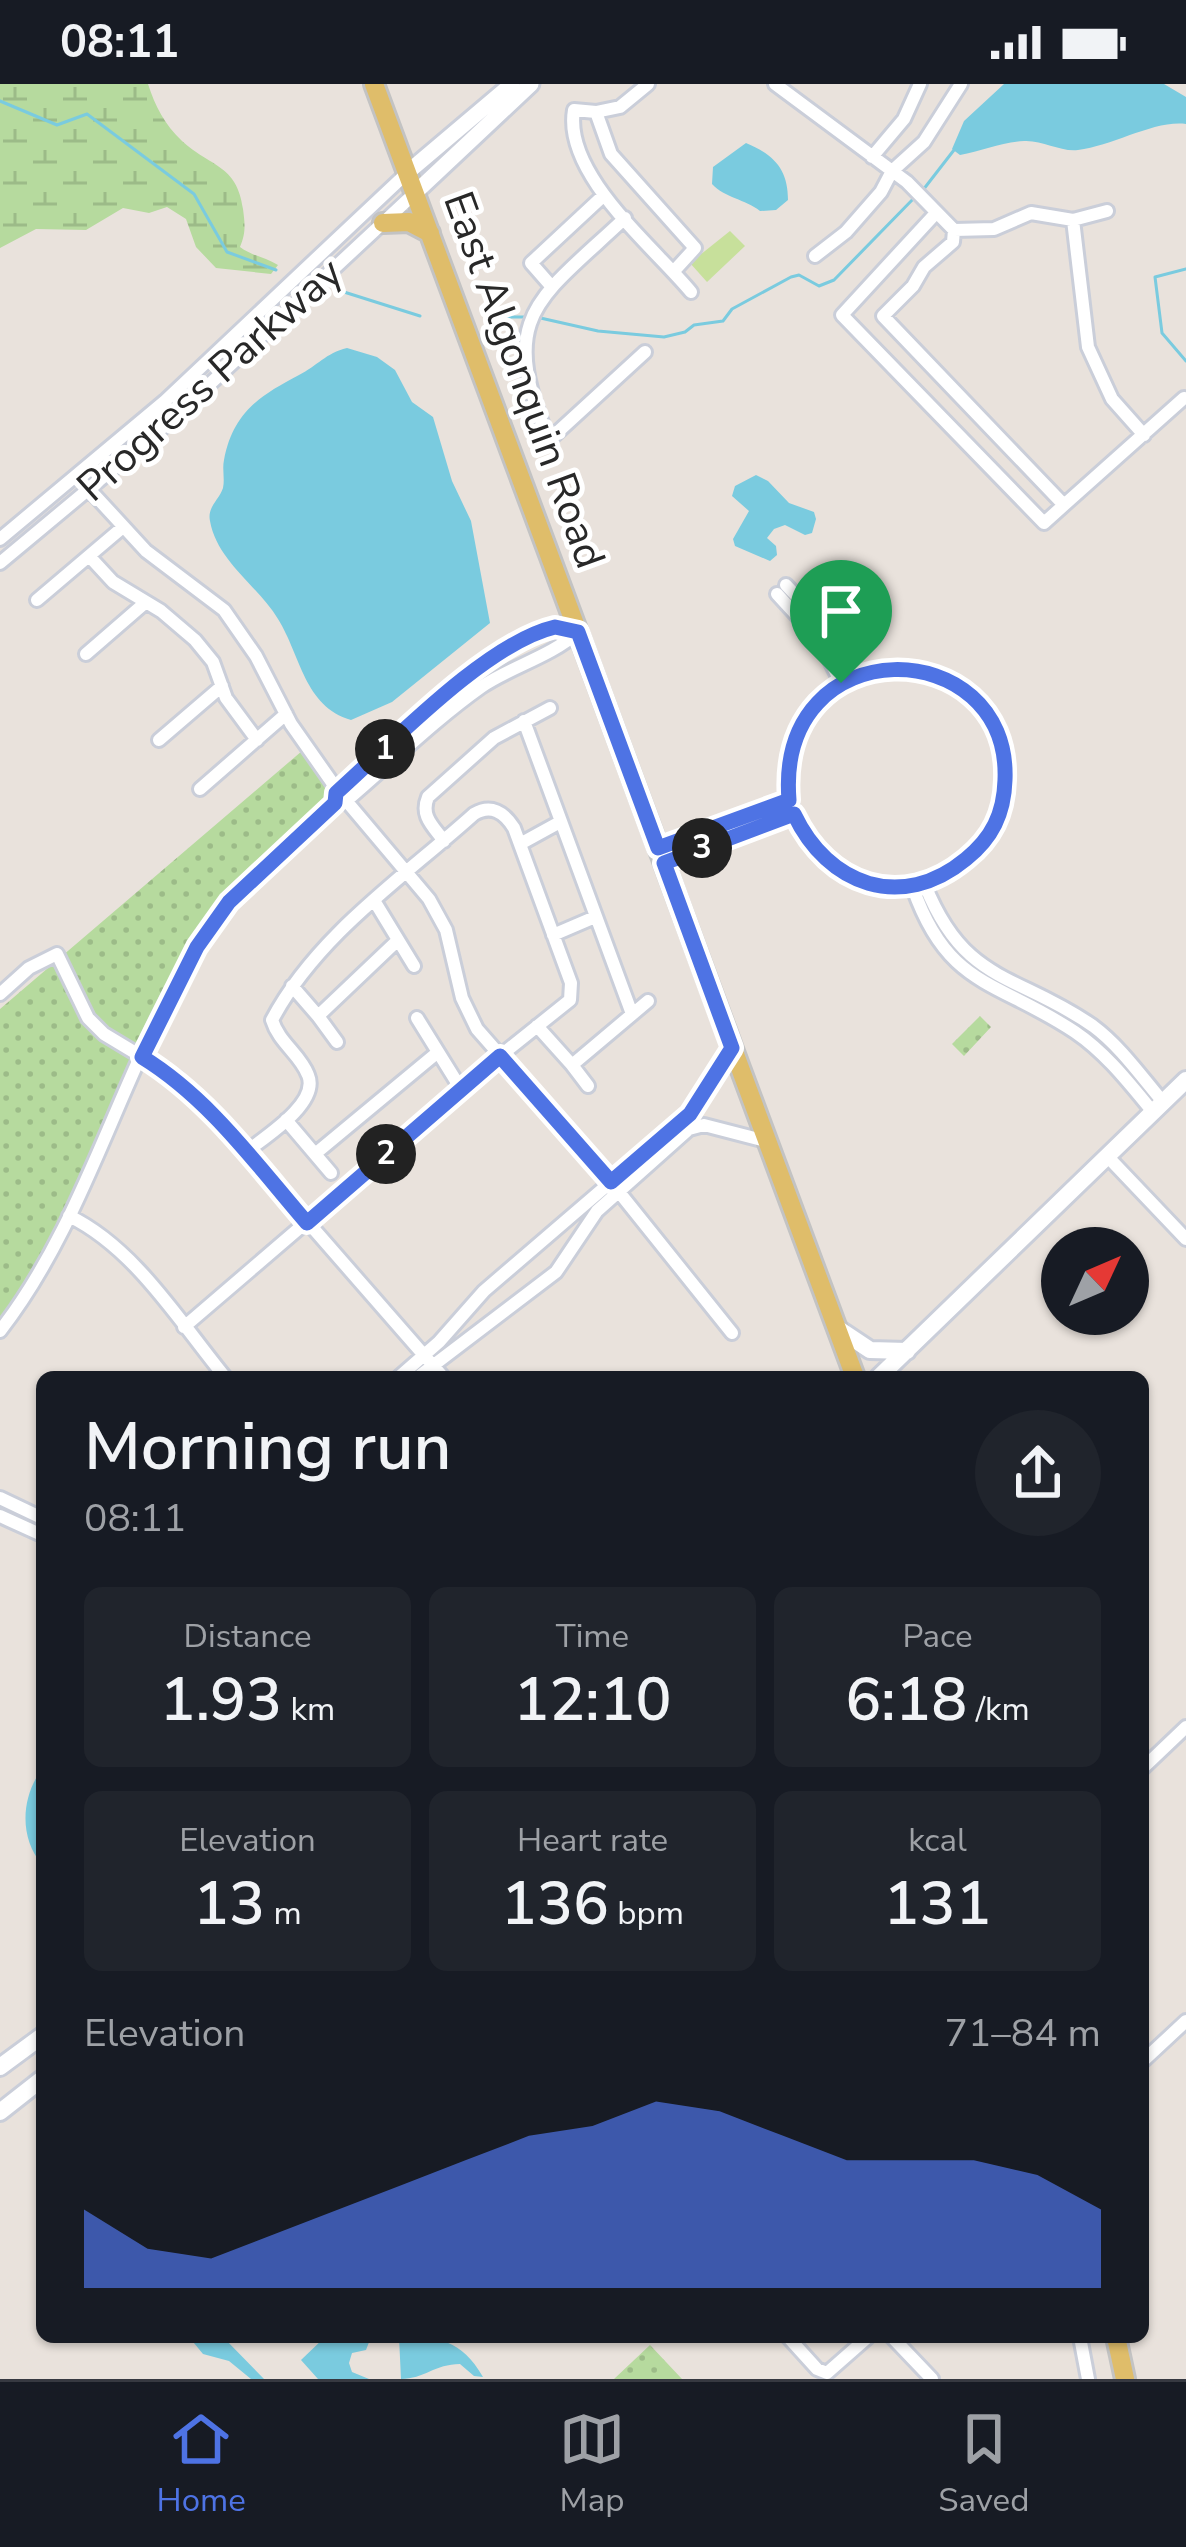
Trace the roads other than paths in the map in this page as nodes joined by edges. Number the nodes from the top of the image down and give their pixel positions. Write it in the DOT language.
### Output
graph roads {
  1 [pos="374,84"];
  2 [pos="512,84"];
  3 [pos="531,84"];
  4 [pos="648,84"];
  5 [pos="775,84"];
  6 [pos="920,84"];
  7 [pos="962,84"];
  8 [pos="795,89"];
  9 [pos="596,112"];
  10 [pos="872,157"];
  11 [pos="892,171"];
  12 [pos="409,172"];
  13 [pos="416,192"];
  14 [pos="603,196"];
  15 [pos="933,211"];
  16 [pos="1107,212"];
  17 [pos="625,218"];
  18 [pos="1073,220"];
  19 [pos="383,223"];
  20 [pos="955,230"];
  21 [pos="430,232"];
  22 [pos="814,256"];
  23 [pos="674,272"];
  24 [pos="552,287"];
  25 [pos="692,292"];
  26 [pos="884,316"];
  27 [pos="862,336"];
  28 [pos="645,352"];
  29 [pos="1184,398"];
  30 [pos="1144,435"];
  31 [pos="89,489"];
  32 [pos="1064,505"];
  33 [pos="123,527"];
  34 [pos="0,539"];
  35 [pos="89,556"];
  36 [pos="0,563"];
  37 [pos="781,590"];
  38 [pos="37,600"];
  39 [pos="146,602"];
  40 [pos="578,632"];
  41 [pos="86,654"];
  42 [pos="848,680"];
  43 [pos="222,686"];
  44 [pos="550,708"];
  45 [pos="286,714"];
  46 [pos="524,721"];
  47 [pos="159,740"];
  48 [pos="256,740"];
  49 [pos="200,789"];
  50 [pos="340,798"];
  51 [pos="791,807"];
  52 [pos="560,822"];
  53 [pos="444,841"];
  54 [pos="520,844"];
  55 [pos="661,855"];
  56 [pos="410,872"];
  57 [pos="919,887"];
  58 [pos="375,902"];
  59 [pos="596,917"];
  60 [pos="554,935"];
  61 [pos="398,940"];
  62 [pos="414,966"];
  63 [pos="292,986"];
  64 [pos="0,994"];
  65 [pos="648,1001"];
  66 [pos="632,1014"];
  67 [pos="318,1016"];
  68 [pos="417,1018"];
  69 [pos="537,1026"];
  70 [pos="337,1042"];
  71 [pos="732,1048"];
  72 [pos="438,1052"];
  73 [pos="500,1056"];
  74 [pos="142,1057"];
  75 [pos="572,1065"];
  76 [pos="1186,1080"];
  77 [pos="588,1086"];
  78 [pos="461,1089"];
  79 [pos="1158,1107"];
  80 [pos="286,1120"];
  81 [pos="766,1141"];
  82 [pos="246,1152"];
  83 [pos="315,1154"];
  84 [pos="1107,1156"];
  85 [pos="331,1173"];
  86 [pos="615,1187"];
  87 [pos="69,1216"];
  88 [pos="307,1223"];
  89 [pos="1186,1239"];
  90 [pos="184,1327"];
  91 [pos="836,1327"];
  92 [pos="0,1331"];
  93 [pos="732,1333"];
  94 [pos="907,1351"];
  95 [pos="434,1366"];
  96 [pos="220,1371"];
  97 [pos="853,1371"];
  98 [pos="885,1371"];
  99 [pos="0,1498"];
  100 [pos="36,1515"];
  101 [pos="0,1516"];
  102 [pos="36,1532"];
  103 [pos="1186,1727"];
  104 [pos="1149,1762"];
  105 [pos="1186,2021"];
  106 [pos="36,2040"];
  107 [pos="1149,2055"];
  108 [pos="0,2067"];
  109 [pos="36,2085"];
  110 [pos="0,2112"];
  111 [pos="793,2343"];
  112 [pos="861,2343"];
  113 [pos="898,2343"];
  114 [pos="1081,2343"];
  115 [pos="1117,2343"];
  116 [pos="932,2379"];
  117 [pos="1088,2379"];
  118 [pos="1125,2379"];
  1 -- 12 [label="main road, East Algonquin Road"];
  2 -- 12 [label="street"];
  3 -- 13 [label="street"];
  4 -- 9 [label="street"];
  5 -- 8 [label="street"];
  6 -- 10 [label="street"];
  7 -- 11 [label="street"];
  8 -- 10 [label="street"];
  9 -- 14 [label="street"];
  9 -- 23 [label="street"];
  10 -- 11 [label="street"];
  11 -- 15 [label="street"];
  11 -- 22 [label="street"];
  12 -- 13 [label="main road, East Algonquin Road"];
  12 -- 34 [label="street, Progress Parkway"];
  13 -- 19 [label="street, Progress Parkway"];
  13 -- 21 [label="main road, East Algonquin Road"];
  14 -- 17 [label="street"];
  14 -- 24 [label="street"];
  15 -- 20 [label="street"];
  15 -- 27 [label="street"];
  16 -- 18 [label="street"];
  17 -- 23 [label="street"];
  17 -- 24 [label="street"];
  18 -- 20 [label="street"];
  18 -- 30 [label="street"];
  19 -- 21 [label="main road"];
  19 -- 31 [label="street, Progress Parkway"];
  20 -- 26 [label="street"];
  21 -- 40 [label="main road, East Algonquin Road"];
  23 -- 25 [label="street"];
  24 -- 28 [label="street"];
  26 -- 27 [label="street"];
  26 -- 32 [label="street"];
  27 -- 32 [label="street"];
  29 -- 30 [label="street"];
  30 -- 32 [label="street"];
  31 -- 33 [label="street"];
  31 -- 36 [label="street, Progress Parkway"];
  33 -- 35 [label="street"];
  33 -- 45 [label="street"];
  35 -- 38 [label="street"];
  35 -- 39 [label="street"];
  37 -- 42 [label="street"];
  39 -- 41 [label="street"];
  39 -- 43 [label="street"];
  40 -- 50 [label="street"];
  40 -- 50 [label="street"];
  40 -- 55 [label="main road, East Algonquin Road"];
  42 -- 51 [label="street"];
  42 -- 57 [label="street"];
  43 -- 47 [label="street"];
  43 -- 48 [label="street"];
  44 -- 46 [label="street"];
  45 -- 48 [label="street"];
  45 -- 50 [label="street"];
  46 -- 52 [label="street"];
  46 -- 53 [label="street"];
  48 -- 49 [label="street"];
  50 -- 56 [label="street"];
  50 -- 74 [label="street"];
  51 -- 55 [label="street"];
  51 -- 57 [label="street"];
  52 -- 54 [label="street"];
  52 -- 59 [label="street"];
  53 -- 54 [label="street"];
  53 -- 56 [label="street"];
  54 -- 60 [label="street"];
  55 -- 71 [label="main road, East Algonquin Road"];
  56 -- 58 [label="street"];
  56 -- 73 [label="street"];
  57 -- 79 [label="street"];
  58 -- 61 [label="street"];
  58 -- 63 [label="street"];
  59 -- 60 [label="street"];
  59 -- 66 [label="street"];
  60 -- 69 [label="street"];
  61 -- 62 [label="street"];
  61 -- 67 [label="street"];
  63 -- 67 [label="street"];
  63 -- 80 [label="street"];
  64 -- 74 [label="street"];
  65 -- 66 [label="street"];
  66 -- 75 [label="street"];
  67 -- 70 [label="street"];
  68 -- 72 [label="street"];
  69 -- 73 [label="street"];
  69 -- 75 [label="street"];
  71 -- 81 [label="main road, East Algonquin Road"];
  71 -- 86 [label="street"];
  72 -- 78 [label="street"];
  72 -- 83 [label="street"];
  73 -- 78 [label="street"];
  73 -- 86 [label="street"];
  74 -- 82 [label="street"];
  74 -- 87 [label="street"];
  75 -- 77 [label="street"];
  76 -- 79 [label="main road"];
  78 -- 88 [label="street"];
  79 -- 84 [label="main road"];
  80 -- 82 [label="street"];
  80 -- 83 [label="street"];
  81 -- 86 [label="street"];
  81 -- 91 [label="main road, East Algonquin Road"];
  82 -- 88 [label="street"];
  83 -- 85 [label="street"];
  84 -- 89 [label="street"];
  84 -- 94 [label="main road"];
  86 -- 93 [label="street"];
  86 -- 95 [label="street"];
  86 -- 95 [label="street"];
  87 -- 90 [label="street"];
  87 -- 92 [label="street"];
  88 -- 90 [label="street"];
  88 -- 95 [label="street"];
  90 -- 96 [label="street"];
  91 -- 94 [label="main road"];
  91 -- 97 [label="main road, East Algonquin Road"];
  94 -- 98 [label="main road"];
  99 -- 100 [label="street"];
  101 -- 102 [label="street"];
  103 -- 104 [label="street"];
  105 -- 107 [label="street"];
  106 -- 108 [label="main road"];
  109 -- 110 [label="main road"];
  111 -- 112 [label="street"];
  113 -- 116 [label="street"];
  114 -- 117 [label="street"];
  115 -- 118 [label="main road"];
}
